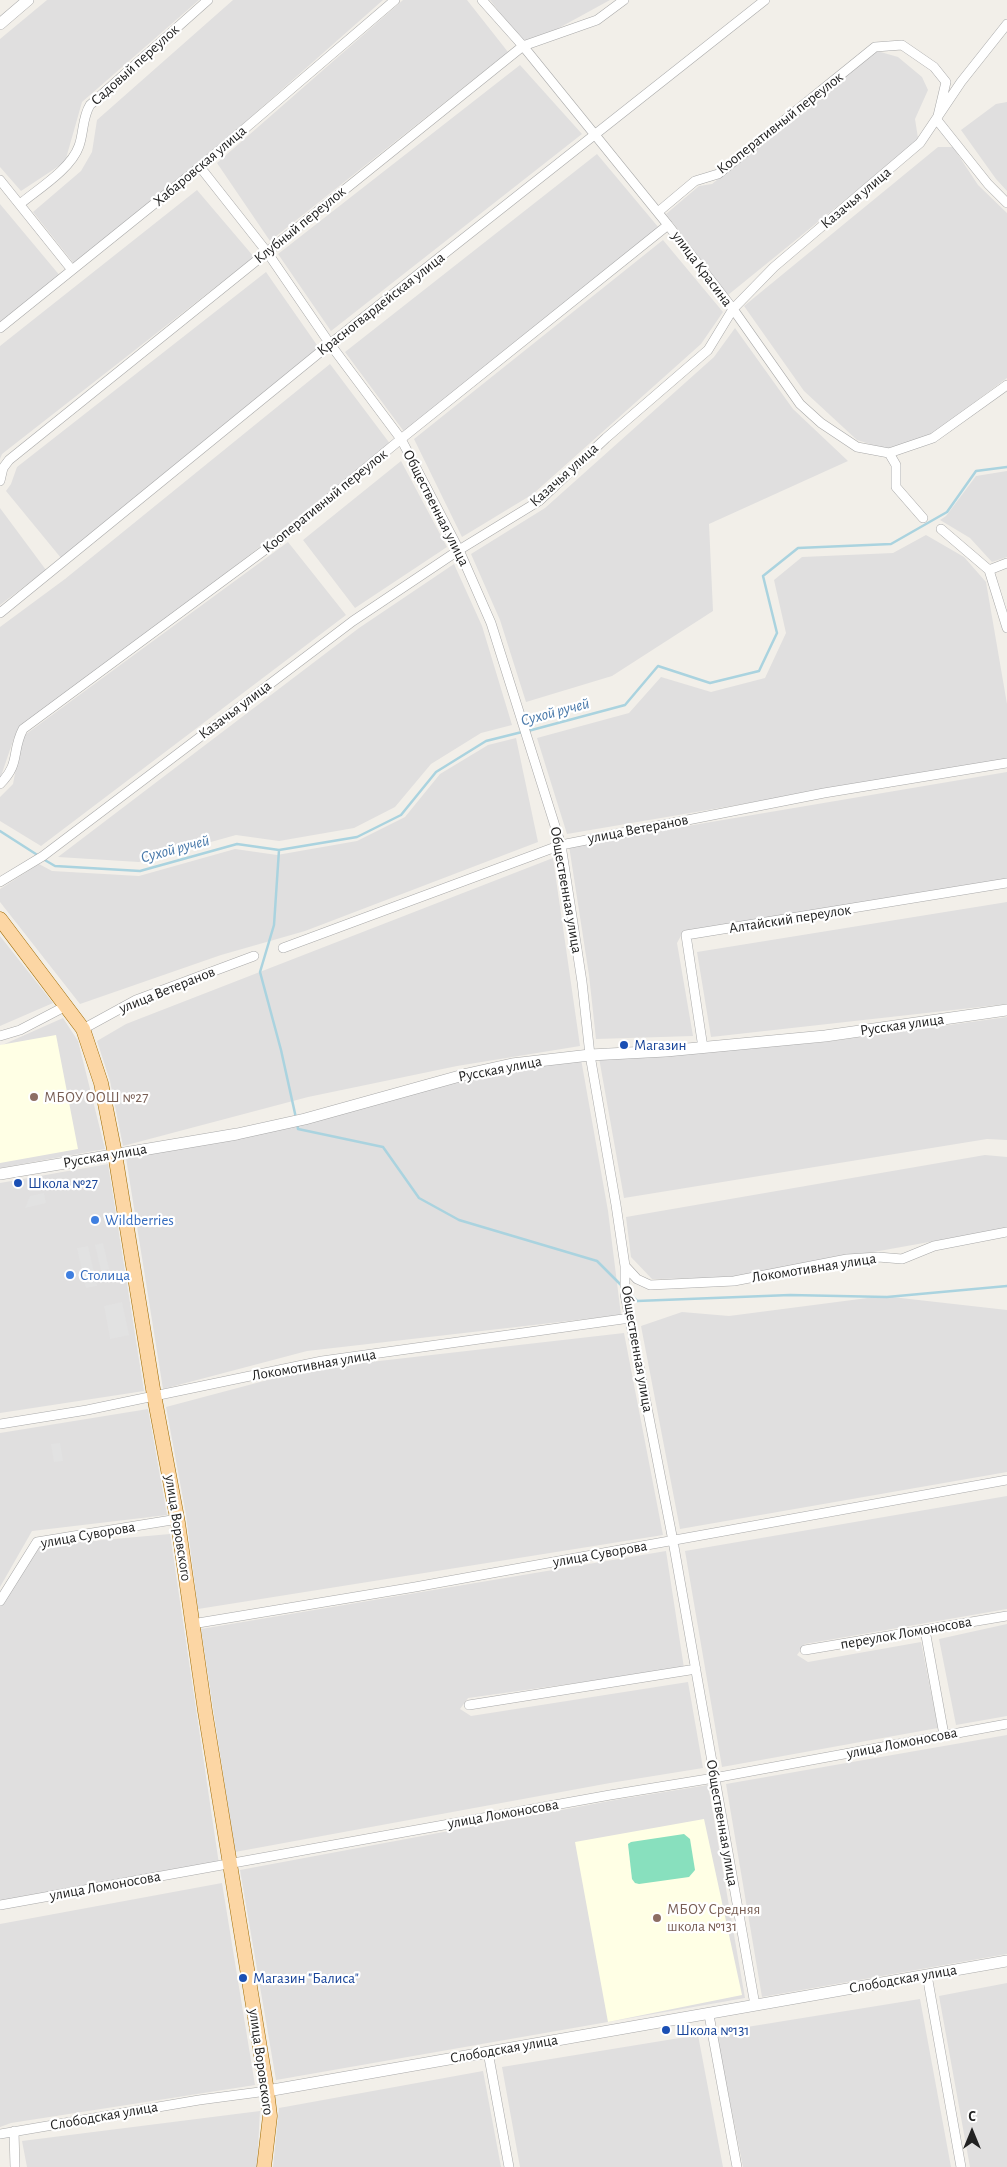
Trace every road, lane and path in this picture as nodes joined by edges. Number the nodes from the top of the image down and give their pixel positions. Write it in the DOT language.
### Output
graph roads {
  1 [pos="28,0"];
  2 [pos="208,0"];
  3 [pos="395,0"];
  4 [pos="482,0"];
  5 [pos="624,0"];
  6 [pos="765,0"];
  7 [pos="0,24"];
  8 [pos="1007,24"];
  9 [pos="523,46"];
  10 [pos="937,120"];
  11 [pos="595,136"];
  12 [pos="200,167"];
  13 [pos="0,180"];
  14 [pos="1007,203"];
  15 [pos="20,204"];
  16 [pos="658,212"];
  17 [pos="668,225"];
  18 [pos="267,252"];
  19 [pos="72,270"];
  20 [pos="733,309"];
  21 [pos="0,328"];
  22 [pos="330,344"];
  23 [pos="1007,385"];
  24 [pos="401,439"];
  25 [pos="889,453"];
  26 [pos="0,482"];
  27 [pos="923,518"];
  28 [pos="941,529"];
  29 [pos="459,550"];
  30 [pos="1007,563"];
  31 [pos="989,570"];
  32 [pos="0,613"];
  33 [pos="1007,628"];
  34 [pos="1007,763"];
  35 [pos="0,784"];
  36 [pos="561,845"];
  37 [pos="0,882"];
  38 [pos="1007,883"];
  39 [pos="0,919"];
  40 [pos="283,948"];
  41 [pos="254,956"];
  42 [pos="66,1006"];
  43 [pos="1007,1010"];
  44 [pos="83,1029"];
  45 [pos="0,1036"];
  46 [pos="703,1048"];
  47 [pos="590,1055"];
  48 [pos="115,1154"];
  49 [pos="0,1174"];
  50 [pos="1007,1232"];
  51 [pos="625,1266"];
  52 [pos="630,1318"];
  53 [pos="154,1395"];
  54 [pos="0,1424"];
  55 [pos="1007,1480"];
  56 [pos="178,1519"];
  57 [pos="673,1541"];
  58 [pos="0,1601"];
  59 [pos="1007,1616"];
  60 [pos="192,1624"];
  61 [pos="925,1630"];
  62 [pos="805,1650"];
  63 [pos="696,1669"];
  64 [pos="469,1705"];
  65 [pos="1007,1724"];
  66 [pos="944,1735"];
  67 [pos="714,1778"];
  68 [pos="230,1864"];
  69 [pos="0,1905"];
  70 [pos="1007,1961"];
  71 [pos="927,1975"];
  72 [pos="755,2005"];
  73 [pos="709,2014"];
  74 [pos="488,2052"];
  75 [pos="267,2091"];
  76 [pos="14,2131"];
  77 [pos="0,2134"];
  78 [pos="15,2167"];
  79 [pos="264,2167"];
  80 [pos="510,2167"];
  81 [pos="737,2167"];
  82 [pos="961,2167"];
  1 -- 7 [label="street"];
  2 -- 15 [label="street, Садовый переулок"];
  3 -- 12 [label="street, Хабаровская улица"];
  4 -- 9 [label="street, улица Красина"];
  5 -- 9 [label="street, Клубный переулок"];
  6 -- 11 [label="street, Красногвардейская улица"];
  8 -- 10 [label="street, Казачья улица"];
  9 -- 11 [label="street, улица Красина"];
  9 -- 18 [label="street, Клубный переулок"];
  10 -- 14 [label="street"];
  10 -- 16 [label="street, Кооперативный переулок"];
  10 -- 20 [label="street, Казачья улица"];
  11 -- 16 [label="street, улица Красина"];
  11 -- 22 [label="street, Красногвардейская улица"];
  12 -- 18 [label="street, Общественная улица"];
  12 -- 19 [label="street, Хабаровская улица"];
  13 -- 15 [label="street"];
  15 -- 19 [label="street"];
  16 -- 17 [label="street, улица Красина"];
  17 -- 20 [label="street, улица Красина"];
  17 -- 24 [label="street, Кооперативный переулок"];
  18 -- 22 [label="street, Общественная улица"];
  18 -- 26 [label="street, Клубный переулок"];
  19 -- 21 [label="street, Хабаровская улица"];
  20 -- 25 [label="street, улица Красина"];
  20 -- 29 [label="street, Казачья улица"];
  22 -- 24 [label="street, Общественная улица"];
  22 -- 32 [label="street, Красногвардейская улица"];
  23 -- 25 [label="street"];
  24 -- 29 [label="street, Общественная улица"];
  24 -- 35 [label="street, Кооперативный переулок"];
  25 -- 27 [label="street"];
  28 -- 31 [label="street"];
  29 -- 36 [label="street, Общественная улица"];
  29 -- 37 [label="street, Казачья улица"];
  30 -- 31 [label="street"];
  31 -- 33 [label="street"];
  34 -- 36 [label="street, улица Ветеранов"];
  36 -- 40 [label="street, улица Ветеранов"];
  36 -- 47 [label="street, Общественная улица"];
  38 -- 46 [label="street, Алтайский переулок"];
  39 -- 42 [label="main road, улица Воровского"];
  41 -- 44 [label="street, улица Ветеранов"];
  42 -- 44 [label="main road, улица Воровского"];
  42 -- 45 [label="street"];
  43 -- 46 [label="street, Русская улица"];
  44 -- 48 [label="main road, улица Воровского"];
  46 -- 47 [label="street, Русская улица"];
  47 -- 48 [label="street, Русская улица"];
  47 -- 51 [label="street, Общественная улица"];
  48 -- 49 [label="street, Русская улица"];
  48 -- 53 [label="main road, улица Воровского"];
  50 -- 51 [label="street, Локомотивная улица"];
  51 -- 52 [label="street, Общественная улица"];
  52 -- 53 [label="street, Локомотивная улица"];
  52 -- 57 [label="street, Общественная улица"];
  53 -- 54 [label="street, Локомотивная улица"];
  53 -- 56 [label="main road, улица Воровского"];
  55 -- 57 [label="street, улица Суворова"];
  56 -- 58 [label="street, улица Суворова"];
  56 -- 60 [label="main road, улица Воровского"];
  57 -- 60 [label="street, улица Суворова"];
  57 -- 63 [label="street, Общественная улица"];
  59 -- 61 [label="street, переулок Ломоносова"];
  60 -- 68 [label="main road, улица Воровского"];
  61 -- 62 [label="street, переулок Ломоносова"];
  61 -- 66 [label="street"];
  63 -- 64 [label="street"];
  63 -- 67 [label="street, Общественная улица"];
  65 -- 66 [label="street, улица Ломоносова"];
  66 -- 67 [label="street, улица Ломоносова"];
  67 -- 68 [label="street, улица Ломоносова"];
  67 -- 72 [label="street, Общественная улица"];
  68 -- 69 [label="street, улица Ломоносова"];
  68 -- 75 [label="main road, улица Воровского"];
  70 -- 71 [label="street, Слободская улица"];
  71 -- 72 [label="street, Слободская улица"];
  71 -- 82 [label="street"];
  72 -- 73 [label="street, Слободская улица"];
  73 -- 74 [label="street, Слободская улица"];
  73 -- 81 [label="street"];
  74 -- 75 [label="street, Слободская улица"];
  74 -- 80 [label="street"];
  75 -- 76 [label="street, Слободская улица"];
  75 -- 79 [label="main road, улица Воровского"];
  76 -- 77 [label="street, Слободская улица"];
  76 -- 78 [label="street"];
}
